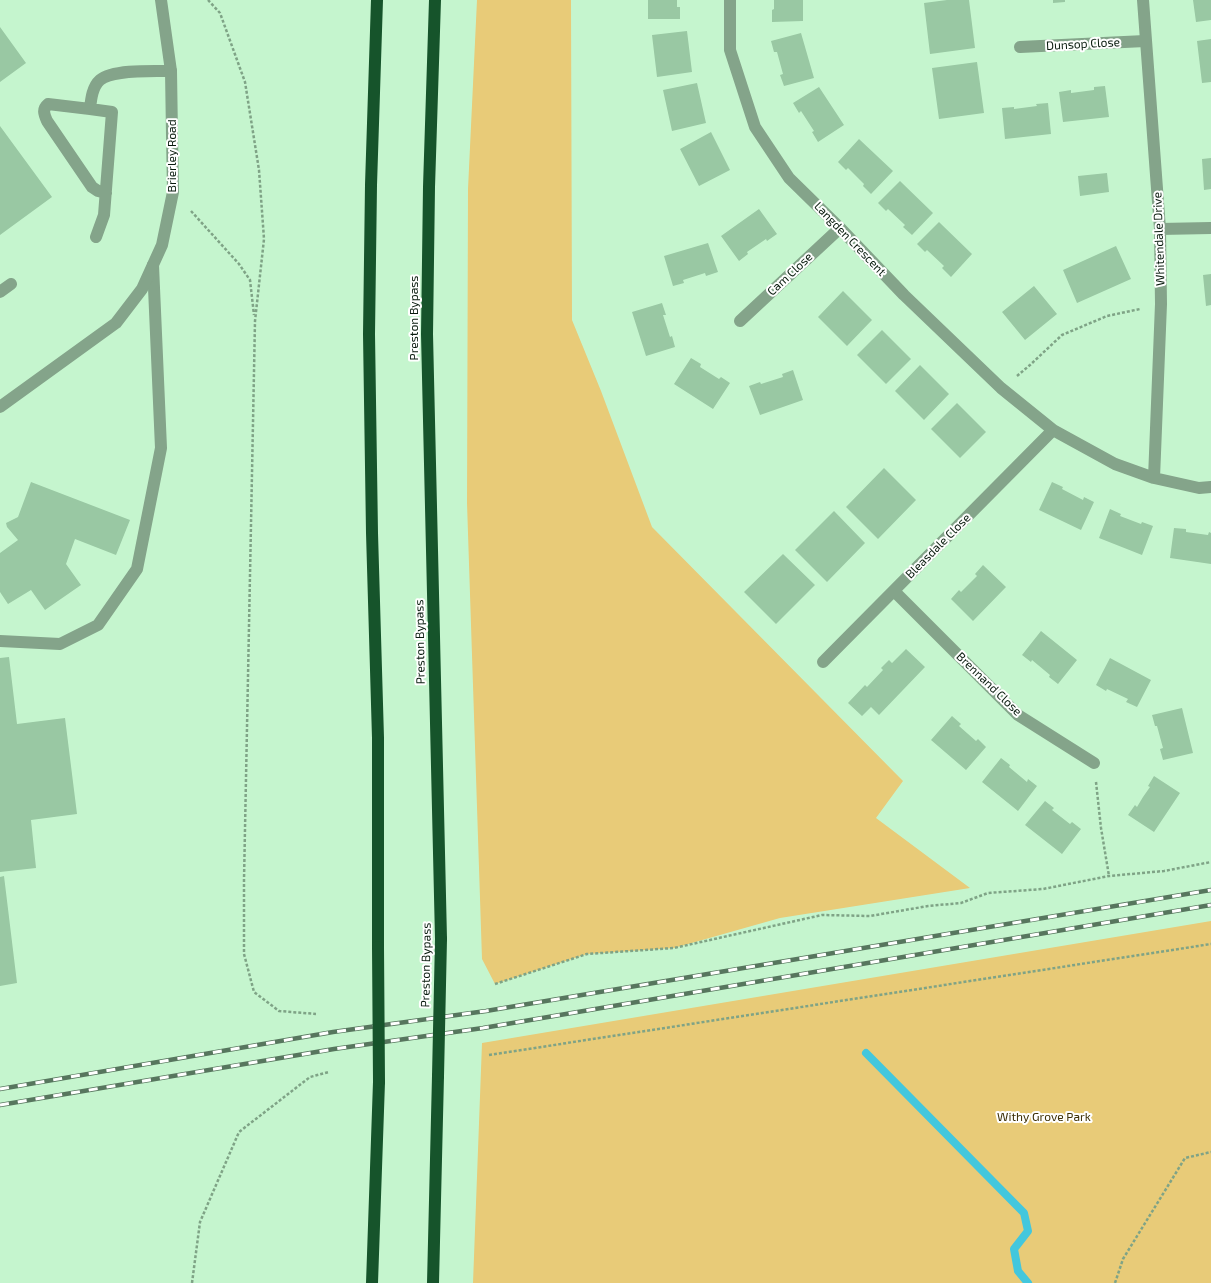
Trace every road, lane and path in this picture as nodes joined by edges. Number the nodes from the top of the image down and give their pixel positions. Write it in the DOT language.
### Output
graph roads {
  1 [pos="161,0"];
  2 [pos="208,0"];
  3 [pos="377,0"];
  4 [pos="435,0"];
  5 [pos="730,0"];
  6 [pos="1143,0"];
  7 [pos="1145,41"];
  8 [pos="1020,48"];
  9 [pos="171,71"];
  10 [pos="90,109"];
  11 [pos="173,192"];
  12 [pos="106,193"];
  13 [pos="840,228"];
  14 [pos="1211,228"];
  15 [pos="1160,229"];
  16 [pos="96,237"];
  17 [pos="153,265"];
  18 [pos="11,284"];
  19 [pos="0,292"];
  20 [pos="1161,304"];
  21 [pos="255,321"];
  22 [pos="740,321"];
  23 [pos="1001,388"];
  24 [pos="0,407"];
  25 [pos="1053,430"];
  26 [pos="1154,478"];
  27 [pos="1211,487"];
  28 [pos="894,591"];
  29 [pos="0,641"];
  30 [pos="823,662"];
  31 [pos="1094,763"];
  32 [pos="1211,862"];
  33 [pos="1109,876"];
  34 [pos="1211,944"];
  35 [pos="495,984"];
  36 [pos="316,1014"];
  37 [pos="489,1055"];
  38 [pos="329,1072"];
  39 [pos="1211,1152"];
  40 [pos="192,1283"];
  41 [pos="372,1283"];
  42 [pos="432,1283"];
  43 [pos="1115,1283"];
  1 -- 9 [label="street, Brierley Road"];
  2 -- 21 [label="path"];
  3 -- 41 [label="highway, bridge"];
  4 -- 42 [label="highway, Preston Bypass, bridge"];
  5 -- 13 [label="street, Langden Crescent"];
  6 -- 7 [label="street, Whitendale Drive"];
  7 -- 8 [label="street, Dunsop Close"];
  7 -- 15 [label="street, Whitendale Drive"];
  9 -- 10 [label="street"];
  9 -- 11 [label="street, Brierley Road"];
  10 -- 12 [label="street"];
  10 -- 12 [label="street"];
  11 -- 17 [label="street, Brierley Road"];
  11 -- 21 [label="path"];
  12 -- 16 [label="street"];
  13 -- 22 [label="street, Cam Close"];
  13 -- 23 [label="street, Langden Crescent"];
  14 -- 15 [label="street"];
  15 -- 20 [label="street, Whitendale Drive"];
  17 -- 24 [label="street, Brierley Road"];
  17 -- 29 [label="street"];
  18 -- 19 [label="street"];
  20 -- 23 [label="path"];
  20 -- 26 [label="street, Whitendale Drive"];
  21 -- 36 [label="path"];
  23 -- 25 [label="street, Langden Crescent"];
  25 -- 26 [label="street, Langden Crescent"];
  25 -- 28 [label="street, Bleasdale Close"];
  26 -- 27 [label="street, Langden Crescent"];
  28 -- 30 [label="street, Bleasdale Close"];
  28 -- 31 [label="street, Brennand Close"];
  31 -- 33 [label="path"];
  32 -- 33 [label="path"];
  33 -- 35 [label="path"];
  34 -- 37 [label="path"];
  38 -- 40 [label="path"];
  39 -- 43 [label="path"];
}
